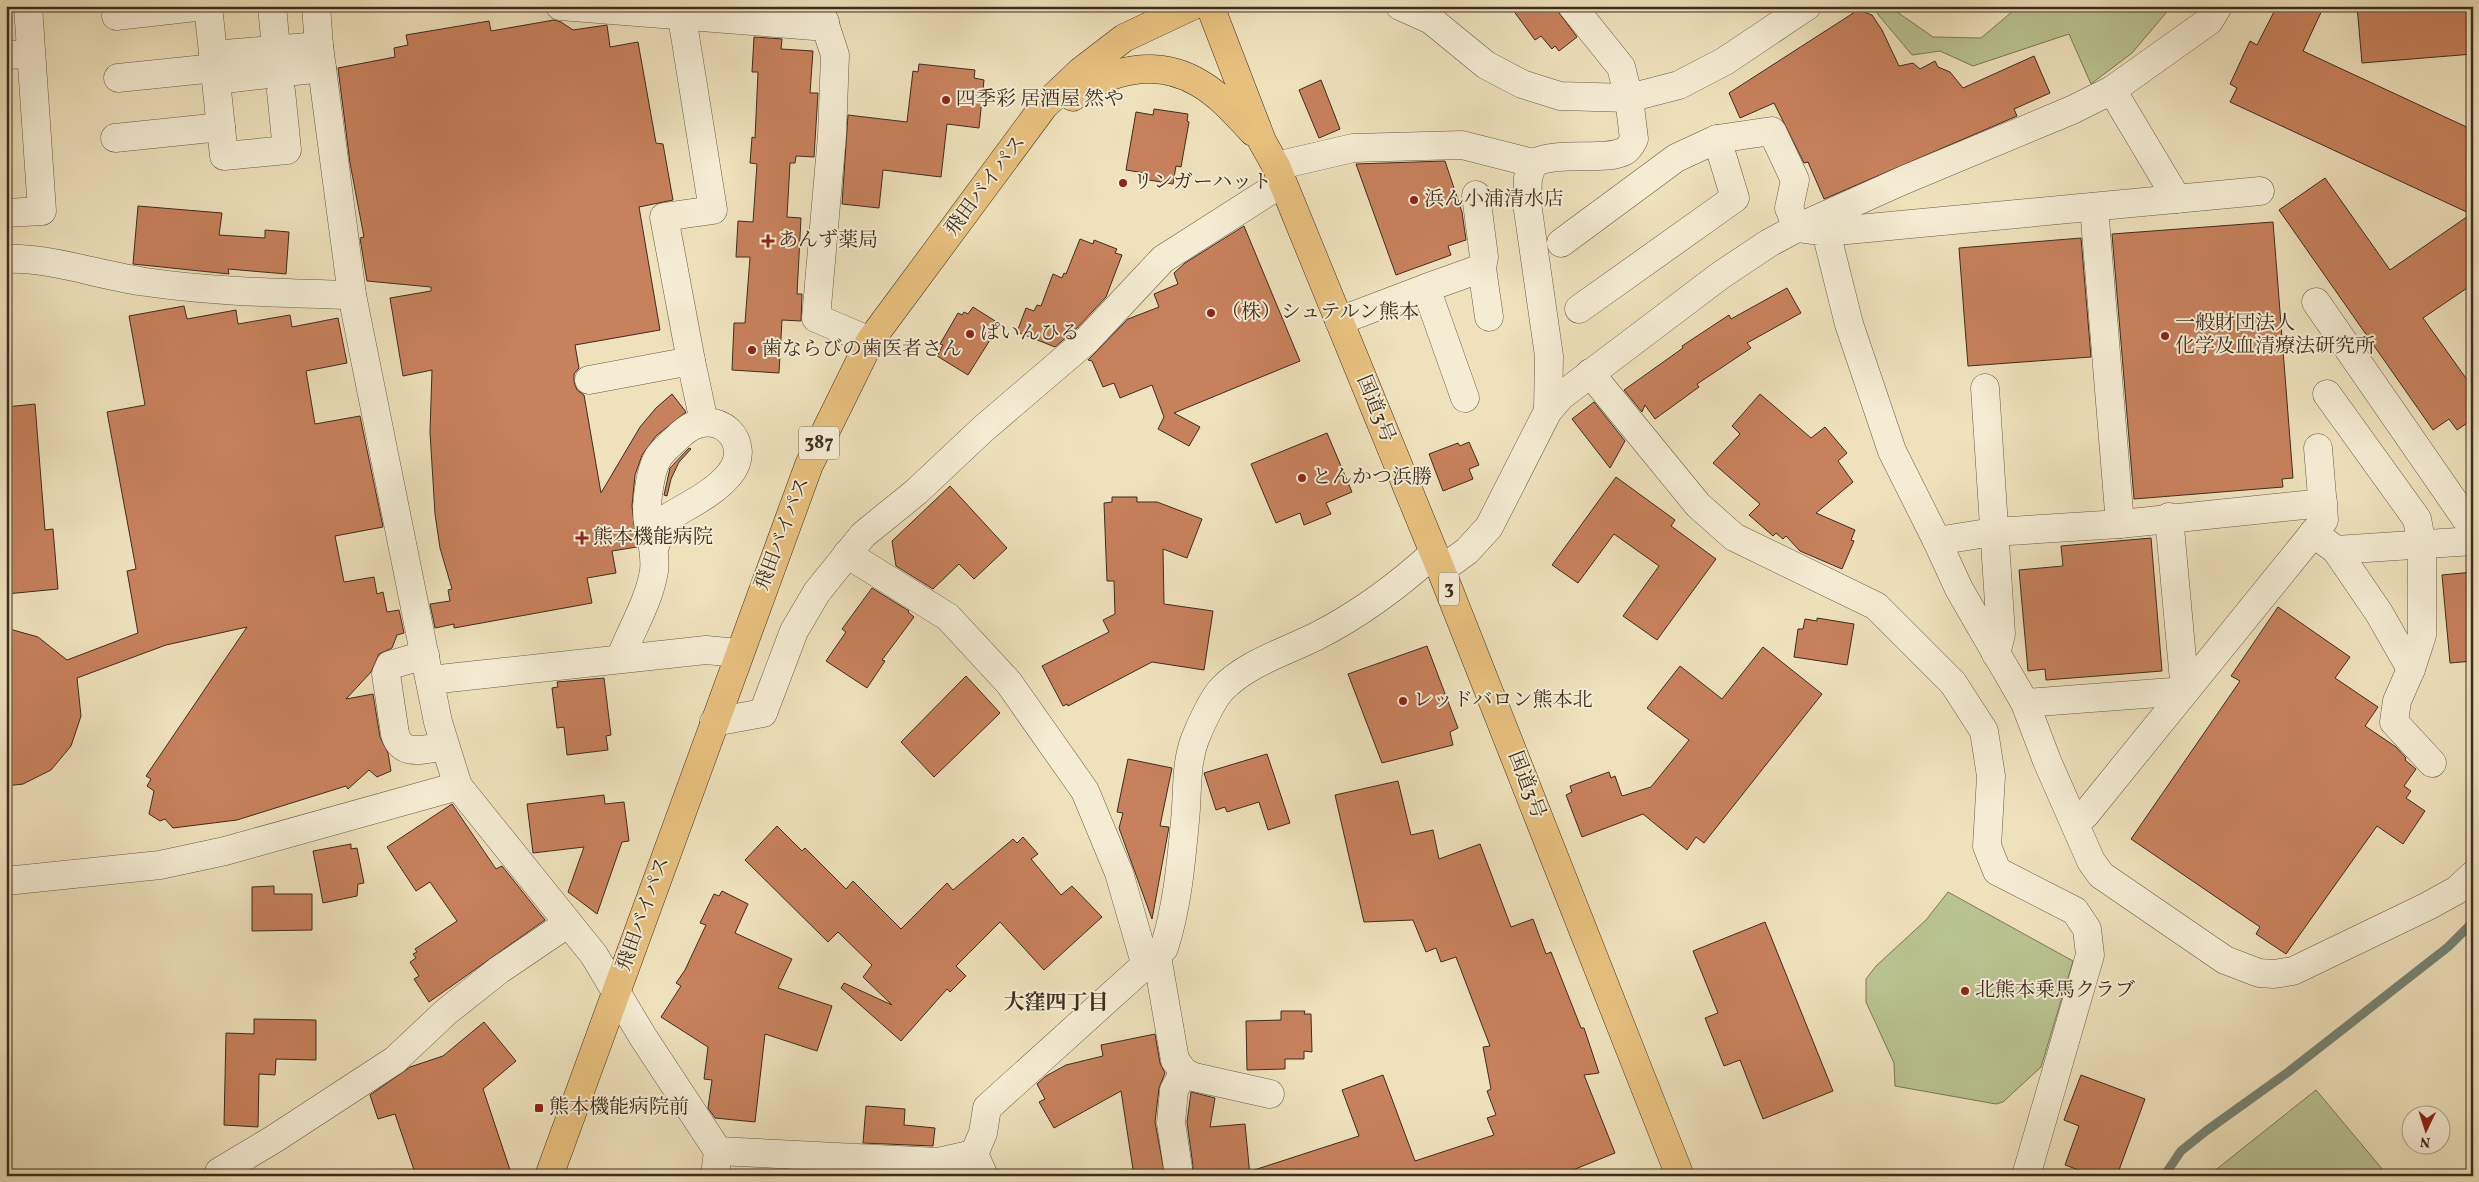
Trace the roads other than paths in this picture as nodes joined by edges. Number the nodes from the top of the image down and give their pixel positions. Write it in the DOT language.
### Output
graph roads {
  1 [pos="28,6"];
  2 [pos="207,6"];
  3 [pos="272,6"];
  4 [pos="316,6"];
  5 [pos="560,6"];
  6 [pos="1192,6"];
  7 [pos="1210,6"];
  8 [pos="1400,6"];
  9 [pos="1572,6"];
  10 [pos="1807,6"];
  11 [pos="2218,6"];
  12 [pos="600,8"];
  13 [pos="148,10"];
  14 [pos="822,14"];
  15 [pos="116,16"];
  16 [pos="682,17"];
  17 [pos="276,50"];
  18 [pos="19,54"];
  19 [pos="321,57"];
  20 [pos="215,68"];
  21 [pos="118,78"];
  22 [pos="2112,90"];
  23 [pos="281,92"];
  24 [pos="1629,98"];
  25 [pos="221,127"];
  26 [pos="1027,131"];
  27 [pos="115,138"];
  28 [pos="1717,139"];
  29 [pos="1262,141"];
  30 [pos="1533,163"];
  31 [pos="1279,174"];
  32 [pos="2260,190"];
  33 [pos="1476,195"];
  34 [pos="2177,199"];
  35 [pos="2094,207"];
  36 [pos="6,214"];
  37 [pos="1797,228"];
  38 [pos="1826,232"];
  39 [pos="1561,243"];
  40 [pos="6,259"];
  41 [pos="1482,268"];
  42 [pos="1426,288"];
  43 [pos="352,295"];
  44 [pos="2316,302"];
  45 [pos="1579,309"];
  46 [pos="1489,317"];
  47 [pos="1339,321"];
  48 [pos="870,341"];
  49 [pos="691,361"];
  50 [pos="1590,373"];
  51 [pos="589,380"];
  52 [pos="1985,388"];
  53 [pos="2327,394"];
  54 [pos="1465,398"];
  55 [pos="1548,411"];
  56 [pos="704,422"];
  57 [pos="2318,448"];
  58 [pos="2323,503"];
  59 [pos="2169,517"];
  60 [pos="2120,524"];
  61 [pos="2473,529"];
  62 [pos="1994,532"];
  63 [pos="2313,533"];
  64 [pos="1937,541"];
  65 [pos="2473,541"];
  66 [pos="2422,545"];
  67 [pos="654,549"];
  68 [pos="2336,550"];
  69 [pos="847,554"];
  70 [pos="1438,561"];
  71 [pos="738,653"];
  72 [pos="1996,654"];
  73 [pos="620,659"];
  74 [pos="428,668"];
  75 [pos="2411,669"];
  76 [pos="2185,691"];
  77 [pos="2025,703"];
  78 [pos="714,722"];
  79 [pos="445,746"];
  80 [pos="2432,763"];
  81 [pos="458,786"];
  82 [pos="2073,818"];
  83 [pos="2473,875"];
  84 [pos="6,881"];
  85 [pos="567,924"];
  86 [pos="1150,961"];
  87 [pos="615,992"];
  88 [pos="1184,1072"];
  89 [pos="1270,1094"];
  90 [pos="716,1163"];
  91 [pos="979,1165"];
  92 [pos="1178,1168"];
  93 [pos="219,1172"];
  94 [pos="548,1176"];
  95 [pos="1680,1176"];
  96 [pos="2026,1176"];
  1 -- 18 [label="street"];
  2 -- 13 [label="street"];
  2 -- 20 [label="street"];
  3 -- 17 [label="street"];
  4 -- 19 [label="street"];
  5 -- 12 [label="street"];
  6 -- 26 [label="highway, 飛田バイパス / 387"];
  7 -- 29 [label="highway, 国道3号 / 3"];
  8 -- 24 [label="street"];
  9 -- 24 [label="street"];
  10 -- 24 [label="street"];
  11 -- 22 [label="street"];
  12 -- 16 [label="street"];
  13 -- 15 [label="street"];
  14 -- 16 [label="street"];
  14 -- 48 [label="street"];
  16 -- 49 [label="street"];
  17 -- 19 [label="street"];
  17 -- 20 [label="street"];
  18 -- 36 [label="street"];
  19 -- 20 [label="street"];
  19 -- 43 [label="street"];
  20 -- 21 [label="street"];
  20 -- 25 [label="street"];
  22 -- 34 [label="street"];
  22 -- 37 [label="street"];
  23 -- 25 [label="street"];
  24 -- 30 [label="street"];
  25 -- 27 [label="street"];
  26 -- 29 [label="highway"];
  26 -- 48 [label="highway, 飛田バイパス / 387"];
  28 -- 37 [label="street"];
  28 -- 39 [label="street"];
  28 -- 45 [label="street"];
  29 -- 31 [label="highway, 国道3号 / 3"];
  30 -- 31 [label="street"];
  30 -- 55 [label="street"];
  31 -- 47 [label="highway, 国道3号 / 3"];
  31 -- 69 [label="street"];
  32 -- 34 [label="street"];
  33 -- 41 [label="street"];
  34 -- 35 [label="street"];
  35 -- 38 [label="street"];
  35 -- 60 [label="street"];
  37 -- 38 [label="street"];
  37 -- 50 [label="street"];
  38 -- 64 [label="street"];
  40 -- 43 [label="street"];
  41 -- 42 [label="street"];
  41 -- 46 [label="street"];
  42 -- 47 [label="street"];
  42 -- 54 [label="street"];
  43 -- 74 [label="street"];
  44 -- 61 [label="street"];
  47 -- 70 [label="highway, 国道3号 / 3"];
  48 -- 71 [label="highway, 飛田バイパス / 387"];
  49 -- 51 [label="street"];
  49 -- 56 [label="street"];
  50 -- 55 [label="street"];
  50 -- 96 [label="street"];
  52 -- 62 [label="street"];
  53 -- 66 [label="street"];
  55 -- 70 [label="street"];
  56 -- 67 [label="street"];
  56 -- 67 [label="street"];
  57 -- 58 [label="street"];
  58 -- 59 [label="street"];
  58 -- 63 [label="street"];
  59 -- 60 [label="street"];
  59 -- 76 [label="street"];
  60 -- 62 [label="street"];
  62 -- 64 [label="street"];
  62 -- 72 [label="street"];
  63 -- 68 [label="street"];
  63 -- 76 [label="street"];
  64 -- 72 [label="street"];
  65 -- 66 [label="street"];
  66 -- 68 [label="street"];
  66 -- 75 [label="street"];
  67 -- 73 [label="street"];
  68 -- 75 [label="street"];
  69 -- 78 [label="street"];
  69 -- 86 [label="street"];
  70 -- 86 [label="street"];
  70 -- 95 [label="highway, 国道3号 / 3"];
  71 -- 73 [label="street"];
  71 -- 78 [label="highway, 飛田バイパス / 387"];
  72 -- 77 [label="street"];
  73 -- 74 [label="street"];
  74 -- 79 [label="street"];
  74 -- 79 [label="street"];
  75 -- 80 [label="street"];
  76 -- 77 [label="street"];
  76 -- 82 [label="street"];
  77 -- 82 [label="street"];
  78 -- 87 [label="highway, 飛田バイパス / 387"];
  79 -- 81 [label="street"];
  81 -- 84 [label="street"];
  81 -- 85 [label="street"];
  82 -- 83 [label="street"];
  85 -- 87 [label="street"];
  85 -- 93 [label="street"];
  86 -- 88 [label="street"];
  86 -- 91 [label="street"];
  87 -- 90 [label="street"];
  87 -- 94 [label="highway, 飛田バイパス / 387"];
  88 -- 89 [label="street"];
  88 -- 92 [label="street"];
  90 -- 91 [label="street"];
}
